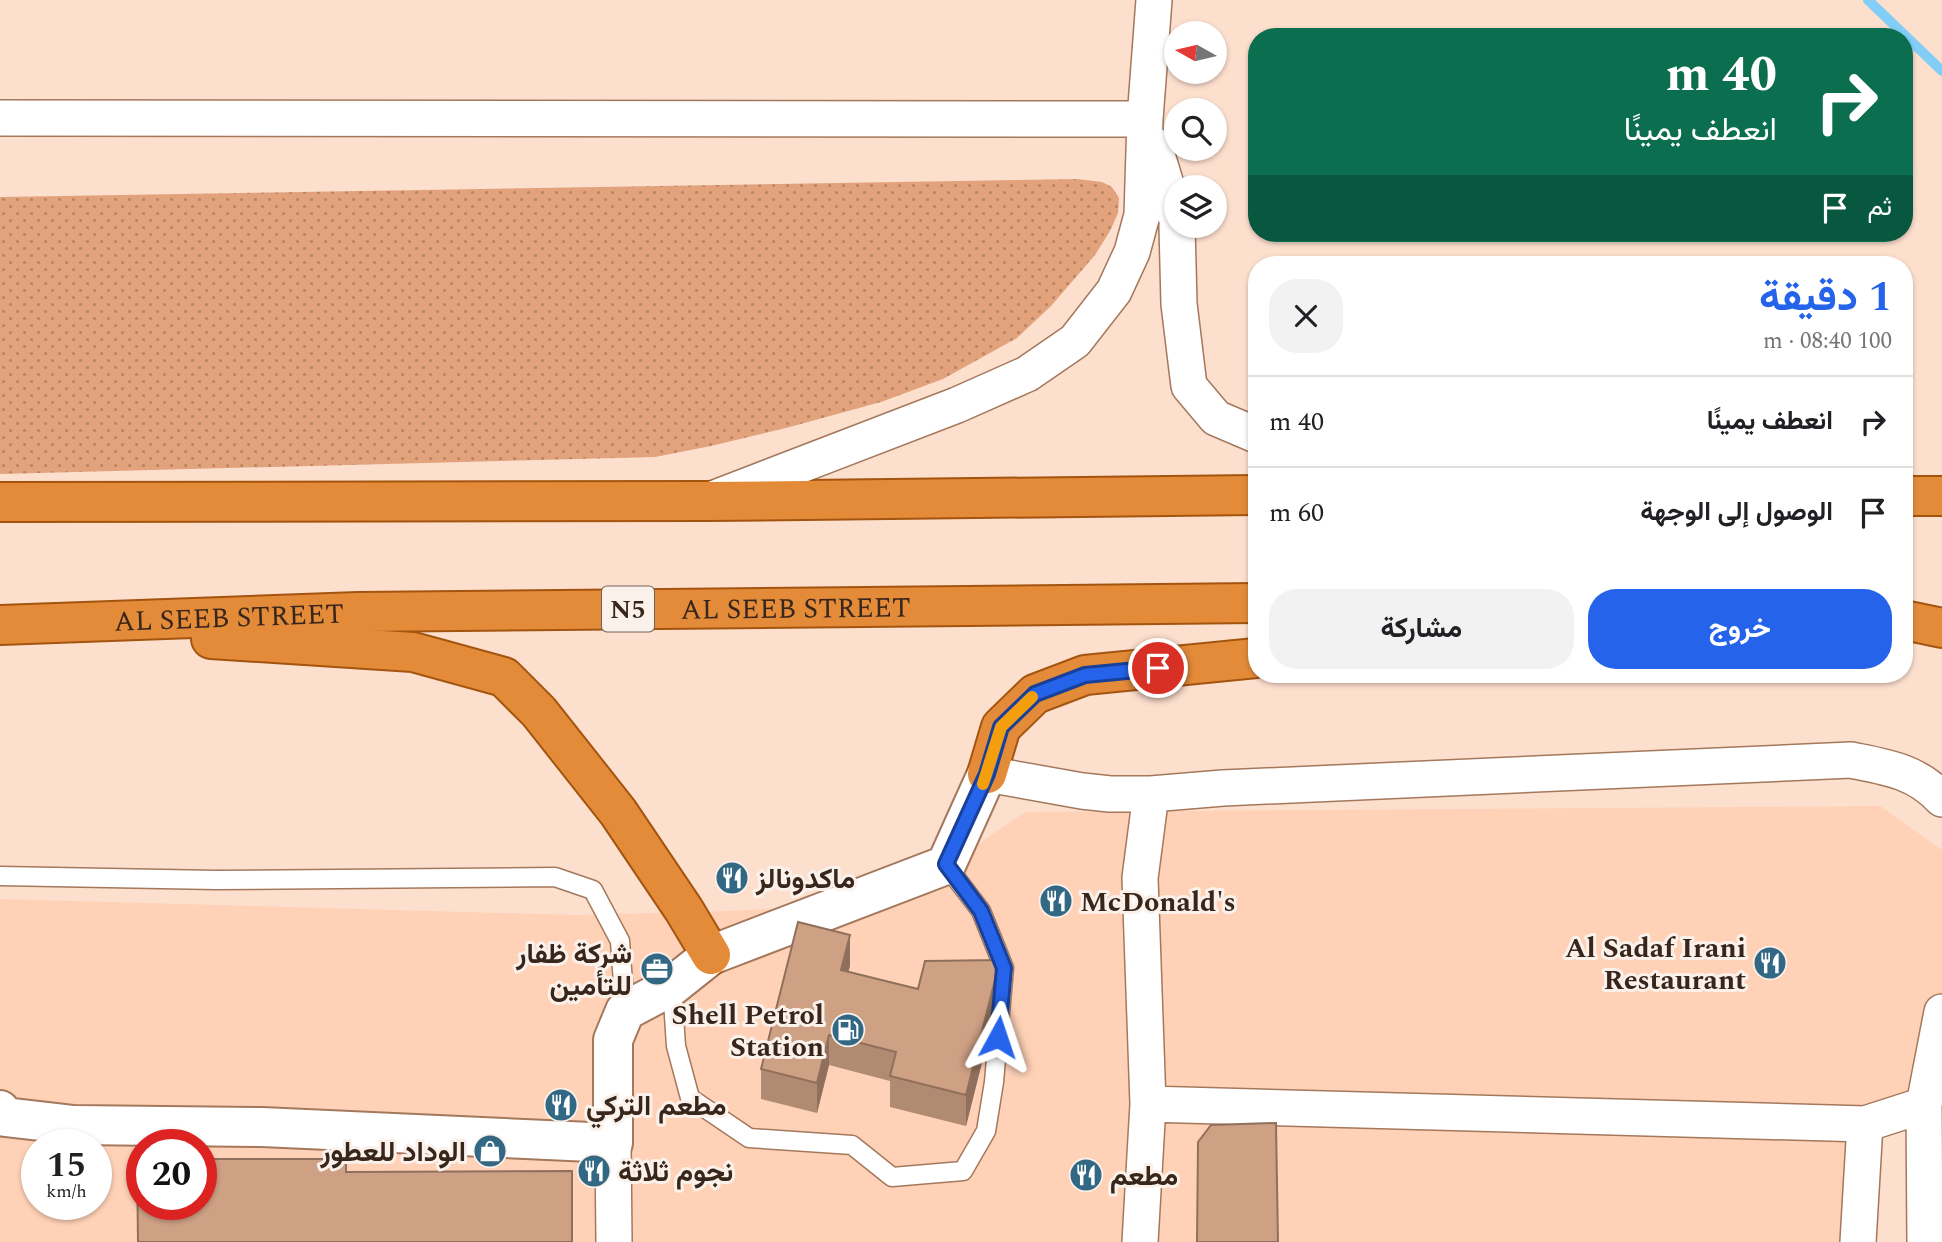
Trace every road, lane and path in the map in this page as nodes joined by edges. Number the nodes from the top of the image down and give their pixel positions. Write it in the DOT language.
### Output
graph roads {
  1 [pos="1154,0"];
  2 [pos="0,118"];
  3 [pos="1145,118"];
  4 [pos="1164,179"];
  5 [pos="1177,238"];
  6 [pos="1248,432"];
  7 [pos="1248,495"];
  8 [pos="1913,496"];
  9 [pos="1942,496"];
  10 [pos="709,501"];
  11 [pos="0,502"];
  12 [pos="1248,603"];
  13 [pos="1942,611"];
  14 [pos="1913,612"];
  15 [pos="1913,622"];
  16 [pos="5,625"];
  17 [pos="1942,628"];
  18 [pos="1248,659"];
  19 [pos="987,774"];
  20 [pos="1151,794"];
  21 [pos="1942,799"];
  22 [pos="946,864"];
  23 [pos="0,876"];
  24 [pos="711,956"];
  25 [pos="672,986"];
  26 [pos="625,1011"];
  27 [pos="1942,1012"];
  28 [pos="1148,1104"];
  29 [pos="1924,1105"];
  30 [pos="2,1118"];
  31 [pos="1866,1124"];
  32 [pos="613,1143"];
  33 [pos="614,1242"];
  34 [pos="1140,1242"];
  35 [pos="1858,1242"];
  36 [pos="1924,1242"];
  1 -- 3 [label="street"];
  2 -- 3 [label="street"];
  3 -- 4 [label="street"];
  3 -- 10 [label="street"];
  5 -- 6 [label="street"];
  7 -- 10 [label="highway"];
  8 -- 9 [label="highway"];
  10 -- 11 [label="highway"];
  12 -- 16 [label="highway, AL SEEB STREET / N5"];
  13 -- 14 [label="highway"];
  15 -- 17 [label="highway"];
  16 -- 24 [label="highway"];
  18 -- 19 [label="highway"];
  19 -- 20 [label="street"];
  19 -- 22 [label="street"];
  20 -- 21 [label="street"];
  20 -- 28 [label="street"];
  22 -- 24 [label="street"];
  22 -- 25 [label="lane"];
  23 -- 26 [label="lane"];
  24 -- 25 [label="street"];
  25 -- 26 [label="street"];
  26 -- 32 [label="street"];
  27 -- 29 [label="street"];
  28 -- 31 [label="street"];
  28 -- 34 [label="street"];
  29 -- 31 [label="street"];
  29 -- 36 [label="street"];
  30 -- 32 [label="street"];
  31 -- 35 [label="street"];
  32 -- 33 [label="street"];
}
